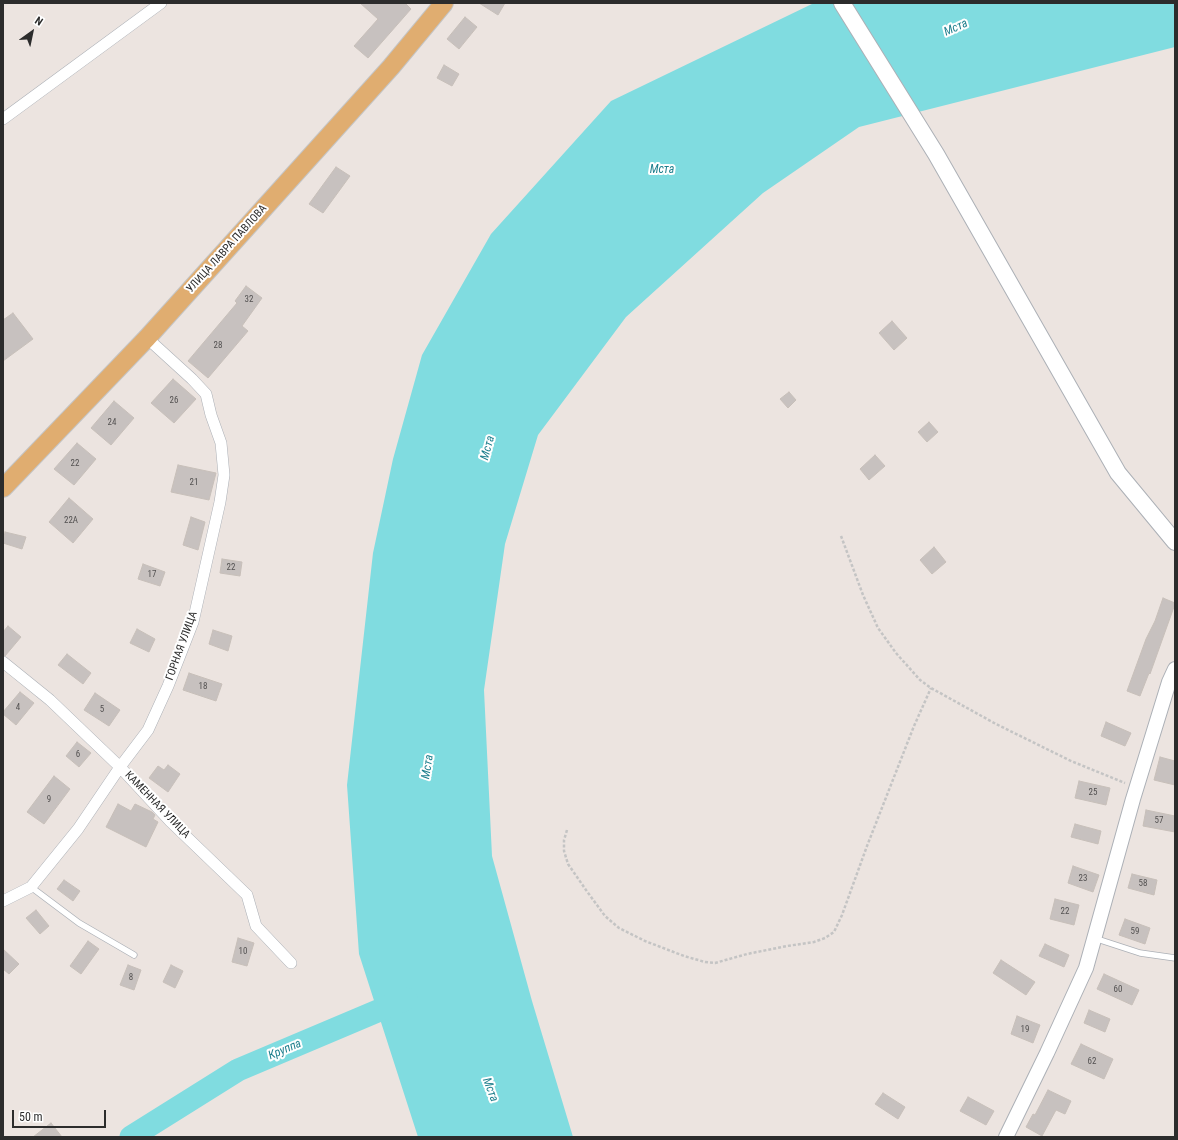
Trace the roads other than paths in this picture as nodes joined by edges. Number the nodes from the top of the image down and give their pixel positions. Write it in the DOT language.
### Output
graph roads {
  1 [pos="161,3"];
  2 [pos="444,3"];
  3 [pos="842,3"];
  4 [pos="3,119"];
  5 [pos="147,338"];
  6 [pos="3,488"];
  7 [pos="1175,542"];
  8 [pos="3,662"];
  9 [pos="1175,669"];
  10 [pos="120,767"];
  11 [pos="31,887"];
  12 [pos="3,901"];
  13 [pos="1094,938"];
  14 [pos="134,954"];
  15 [pos="1175,958"];
  16 [pos="291,963"];
  17 [pos="1006,1137"];
  1 -- 4 [label="street"];
  2 -- 5 [label="main road, УЛИЦА ЛАВРА ПАВЛОВА"];
  3 -- 7 [label="main road"];
  5 -- 6 [label="main road, УЛИЦА ЛАВРА ПАВЛОВА"];
  5 -- 10 [label="street, ГОРНАЯ УЛИЦА"];
  8 -- 10 [label="street, КАМЕННАЯ УЛИЦА"];
  9 -- 13 [label="street"];
  10 -- 11 [label="street, ГОРНАЯ УЛИЦА"];
  10 -- 16 [label="street, КАМЕННАЯ УЛИЦА"];
  11 -- 12 [label="street, ГОРНАЯ УЛИЦА"];
  11 -- 14 [label="lane"];
  13 -- 15 [label="lane"];
  13 -- 17 [label="street"];
}
